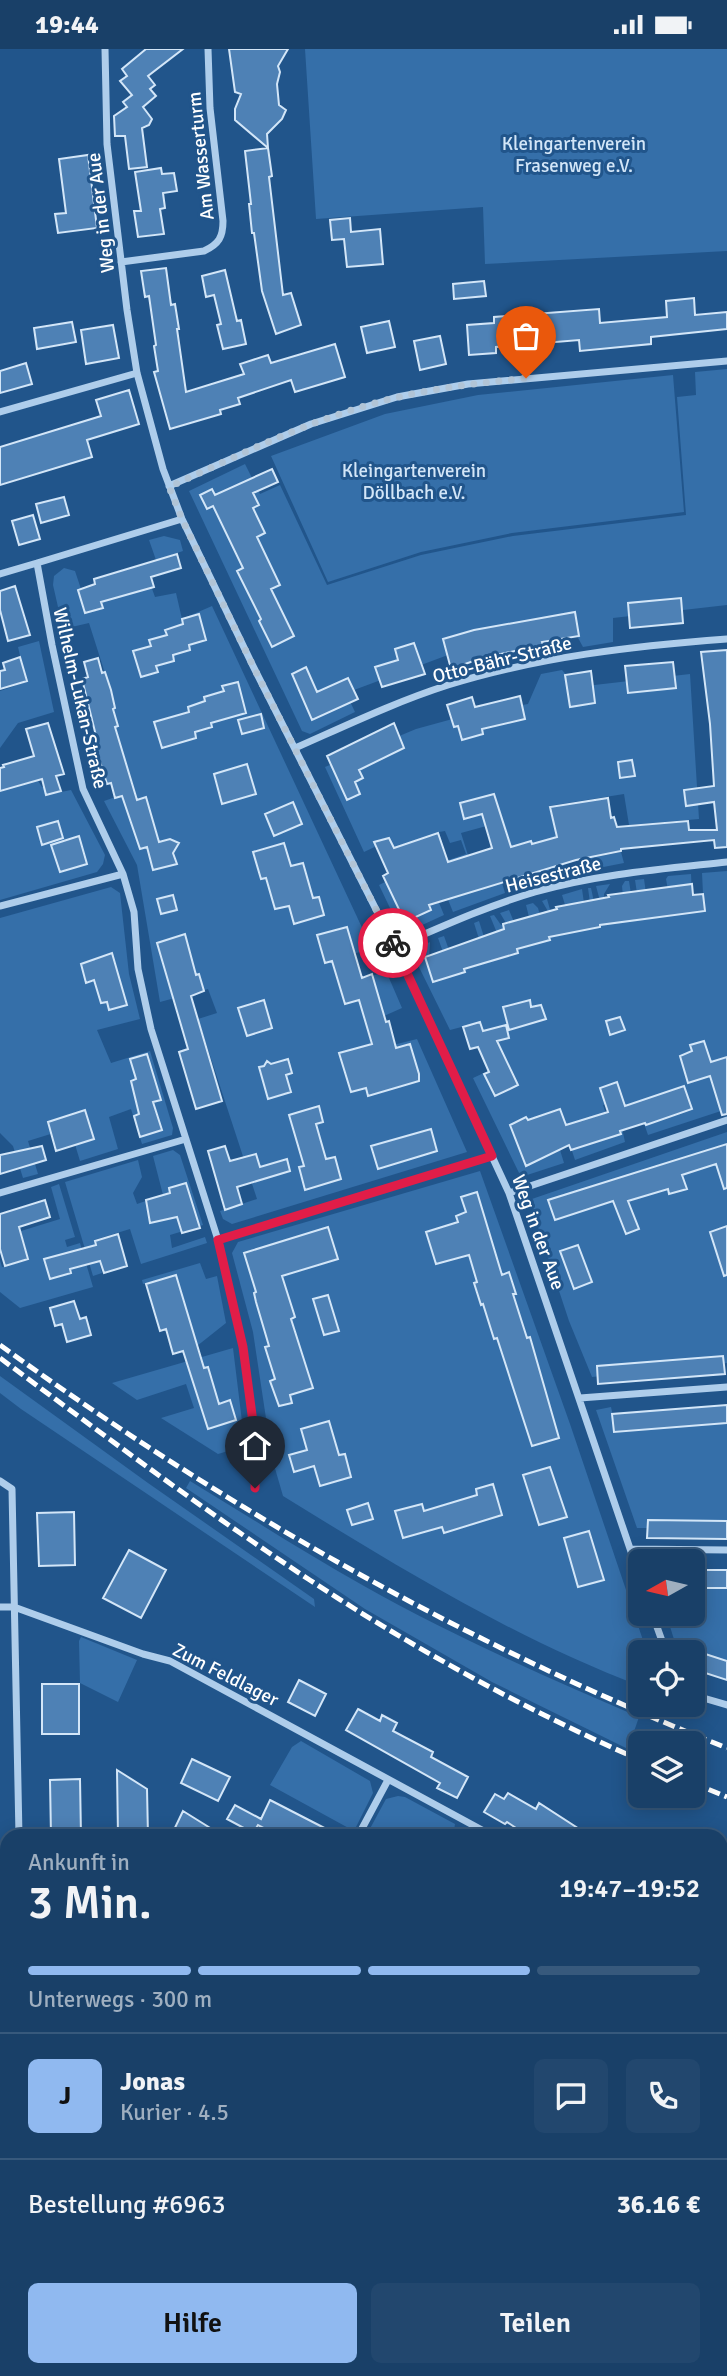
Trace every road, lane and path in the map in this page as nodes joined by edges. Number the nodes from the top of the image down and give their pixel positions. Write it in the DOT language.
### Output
graph roads {
  1 [pos="105,49"];
  2 [pos="208,49"];
  3 [pos="121,263"];
  4 [pos="727,361"];
  5 [pos="137,373"];
  6 [pos="0,412"];
  7 [pos="169,487"];
  8 [pos="182,519"];
  9 [pos="37,563"];
  10 [pos="0,574"];
  11 [pos="727,639"];
  12 [pos="295,748"];
  13 [pos="727,862"];
  14 [pos="123,874"];
  15 [pos="0,906"];
  16 [pos="395,947"];
  17 [pos="727,1120"];
  18 [pos="186,1139"];
  19 [pos="492,1156"];
  20 [pos="0,1193"];
  21 [pos="509,1193"];
  22 [pos="218,1240"];
  23 [pos="727,1387"];
  24 [pos="580,1398"];
  25 [pos="0,1481"];
  26 [pos="255,1488"];
  27 [pos="631,1549"];
  28 [pos="705,1550"];
  29 [pos="727,1550"];
  30 [pos="0,1607"];
  31 [pos="14,1607"];
  32 [pos="705,1699"];
  33 [pos="727,1705"];
  34 [pos="388,1780"];
  35 [pos="19,1829"];
  36 [pos="362,1829"];
  37 [pos="480,1829"];
  1 -- 3 [label="street, Weg in der Aue"];
  2 -- 3 [label="street, Am Wasserturm"];
  3 -- 5 [label="street, Weg in der Aue"];
  4 -- 7 [label="street"];
  5 -- 6 [label="street"];
  5 -- 7 [label="street, Weg in der Aue"];
  7 -- 8 [label="street, Weg in der Aue"];
  8 -- 9 [label="street"];
  8 -- 12 [label="street, Weg in der Aue"];
  9 -- 10 [label="street"];
  9 -- 14 [label="street, Wilhelm-Lukan-Straße"];
  11 -- 12 [label="street, Otto-Bähr-Straße"];
  12 -- 16 [label="street, Weg in der Aue"];
  13 -- 16 [label="street, Heisestraße"];
  14 -- 15 [label="street"];
  14 -- 18 [label="street, Wilhelm-Lukan-Straße"];
  16 -- 19 [label="street, Weg in der Aue"];
  17 -- 21 [label="street"];
  18 -- 20 [label="street"];
  18 -- 22 [label="street, Wilhelm-Lukan-Straße"];
  19 -- 21 [label="street, Weg in der Aue"];
  19 -- 22 [label="street"];
  21 -- 24 [label="street, Weg in der Aue"];
  22 -- 26 [label="street, Wilhelm-Lukan-Straße"];
  23 -- 24 [label="street"];
  24 -- 27 [label="street, Weg in der Aue"];
  25 -- 31 [label="street"];
  28 -- 29 [label="street"];
  30 -- 31 [label="street, Zum Feldlager"];
  31 -- 34 [label="street, Zum Feldlager"];
  31 -- 35 [label="street"];
  32 -- 33 [label="street"];
  34 -- 36 [label="street"];
  34 -- 37 [label="street, Zum Feldlager"];
}
